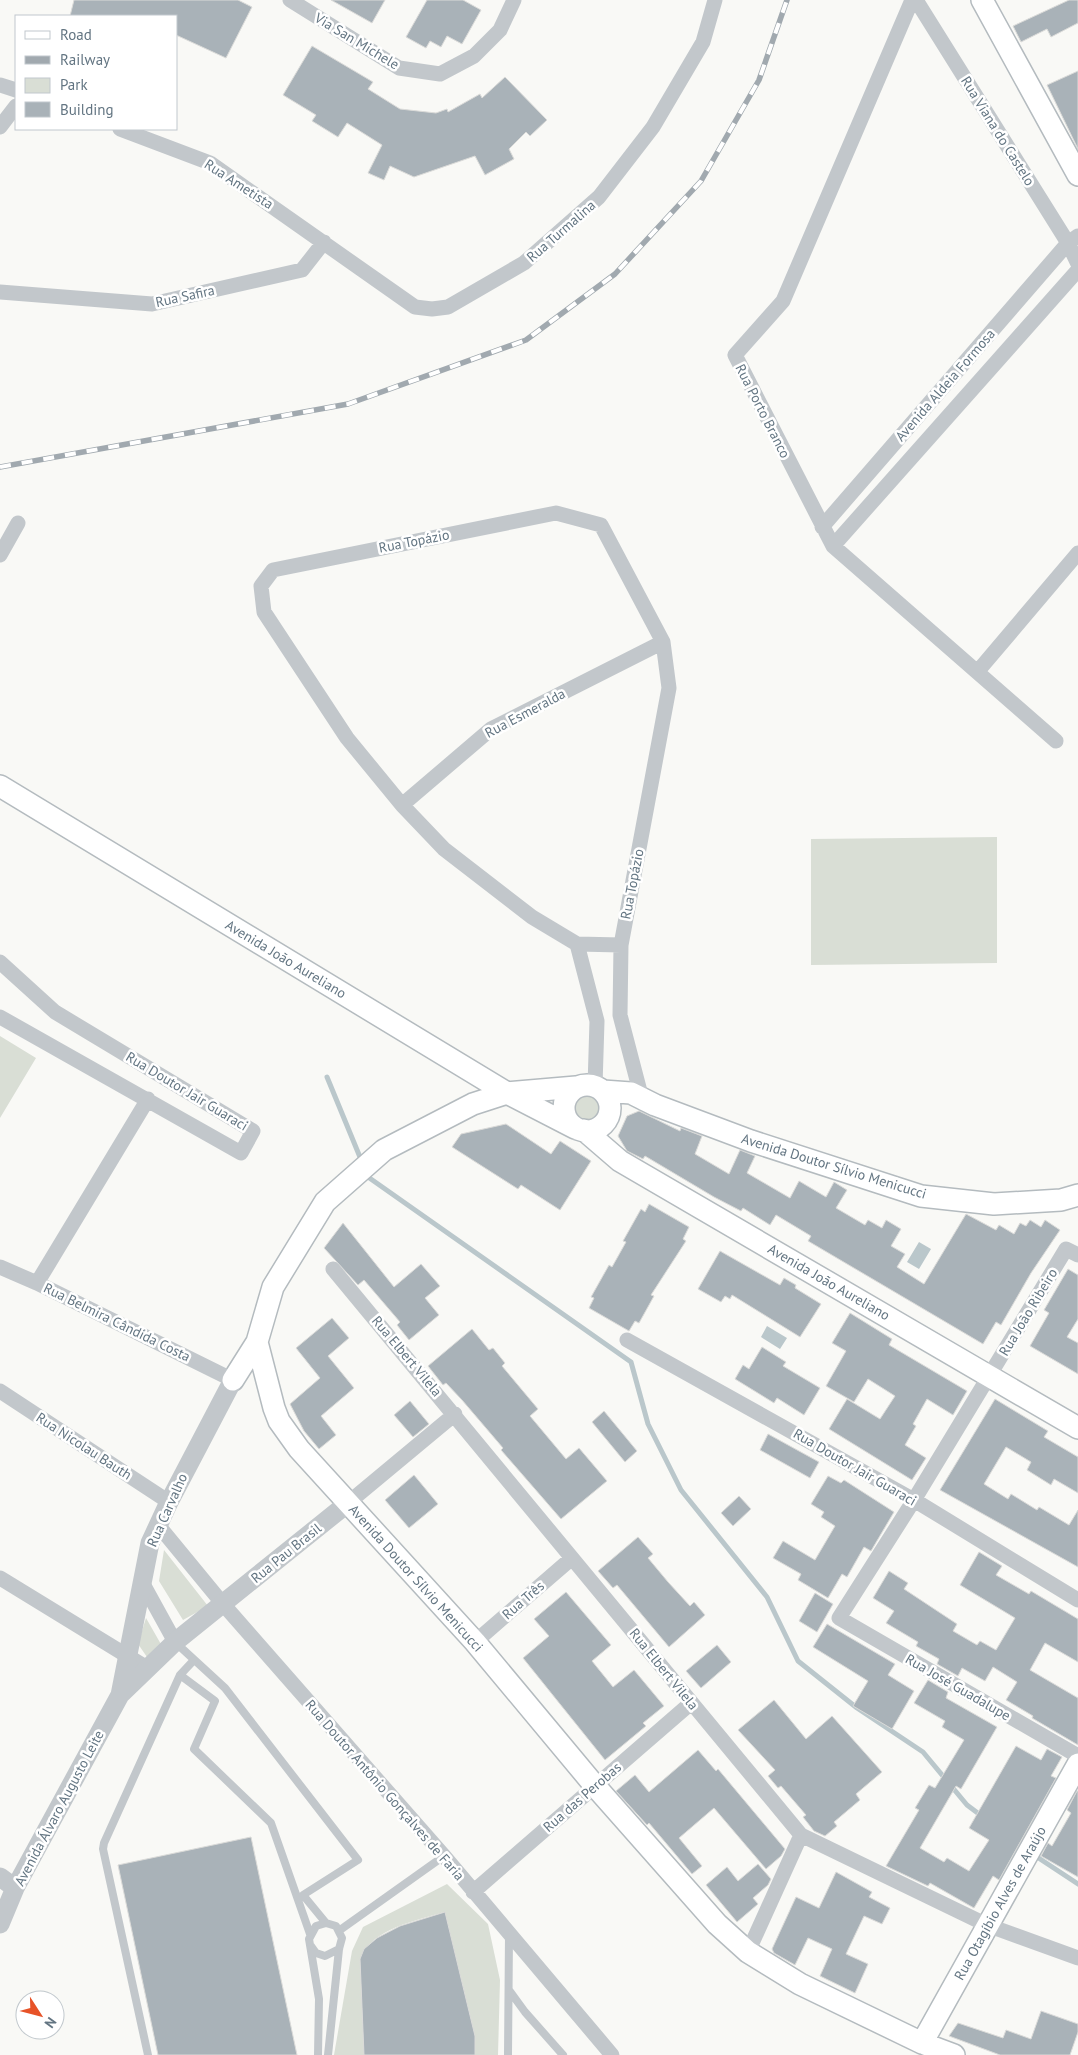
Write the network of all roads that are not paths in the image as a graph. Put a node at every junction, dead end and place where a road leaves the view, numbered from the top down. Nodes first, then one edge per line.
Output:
1 (290, 0) edge
2 (514, 0) edge
3 (715, 0) edge
4 (914, 0) edge
5 (982, 0) edge
6 (0, 86) edge
7 (15, 90) edge
8 (15, 107) edge
9 (0, 127) edge
10 (123, 130) edge
11 (1078, 175) edge
12 (1073, 240) edge
13 (324, 242) junction
14 (1078, 264) edge
15 (1078, 270) edge
16 (0, 292) edge
17 (1026, 293) junction
18 (1043, 310) junction
19 (976, 350) junction
20 (993, 366) junction
21 (915, 419) junction
22 (932, 433) junction
23 (870, 471) junction
24 (886, 486) junction
25 (18, 523) dead end
26 (822, 527) junction
27 (833, 546) junction
28 (1078, 553) edge
29 (0, 555) edge
30 (662, 642) junction
31 (978, 671) junction
32 (1056, 741) dead end
33 (0, 786) edge
34 (402, 805) junction
35 (577, 944) junction
36 (621, 944) junction
37 (0, 964) edge
38 (620, 1015) junction
39 (0, 1017) edge
40 (596, 1021) junction
41 (507, 1093) junction
42 (148, 1099) junction
43 (598, 1099) junction
44 (647, 1104) junction
45 (580, 1129) junction
46 (620, 1161) junction
47 (1078, 1195) edge
48 (1072, 1252) edge
49 (0, 1267) edge
50 (333, 1269) dead end
51 (37, 1282) junction
52 (627, 1340) dead end
53 (257, 1342) junction
54 (989, 1376) junction
55 (233, 1380) junction
56 (0, 1391) edge
57 (455, 1414) junction
58 (1078, 1428) edge
59 (914, 1500) junction
60 (169, 1502) junction
61 (348, 1503) junction
62 (158, 1525) junction
63 (572, 1558) junction
64 (0, 1578) edge
65 (142, 1582) junction
66 (1078, 1600) edge
67 (223, 1604) junction
68 (839, 1618) joint
69 (175, 1642) junction
70 (475, 1642) junction
71 (128, 1657) junction
72 (194, 1660) junction
73 (146, 1668) junction
74 (180, 1675) junction
75 (120, 1695) junction
76 (691, 1702) junction
77 (1078, 1756) edge
78 (1078, 1764) edge
79 (595, 1786) junction
80 (802, 1835) junction
81 (444, 1856) junction
82 (8, 1883) edge
83 (473, 1892) junction
84 (326, 1923) junction
85 (0, 1924) edge
86 (988, 1926) junction
87 (340, 1930) junction
88 (310, 1934) junction
89 (509, 1934) junction
90 (310, 1944) junction
91 (339, 1949) junction
92 (748, 1952) junction
93 (1078, 1958) edge
94 (509, 1990) junction
95 (919, 2049) edge
96 (148, 2055) edge
97 (318, 2055) edge
98 (328, 2055) edge
99 (508, 2055) edge
100 (563, 2055) edge
101 (612, 2055) edge
102 (954, 2055) edge

1 - 2 street, Via San Michele
3 - 13 street, Rua Turmalina
4 - 12 street, Rua Viana do Castelo
4 - 26 street, Rua Porto Branco
5 - 11 main road
6 - 7 street
8 - 9 street
10 - 13 street, Rua Ametista
12 - 14 street, Rua Viana do Castelo
12 - 17 street, Avenida Aldeia Formosa
13 - 16 street, Rua Safira
15 - 18 street, Avenida Aldeia Formosa
17 - 18 street
17 - 19 street, Avenida Aldeia Formosa
18 - 20 street, Avenida Aldeia Formosa
19 - 20 street
19 - 21 street, Avenida Aldeia Formosa
20 - 22 street, Avenida Aldeia Formosa
21 - 22 street
21 - 23 street, Avenida Aldeia Formosa
22 - 24 street, Avenida Aldeia Formosa
23 - 24 street
23 - 26 street, Avenida Aldeia Formosa
24 - 27 street, Avenida Aldeia Formosa
25 - 29 street
26 - 27 street, Rua Porto Branco
27 - 31 street, Rua Porto Branco
28 - 31 street
30 - 34 street, Rua Esmeralda
30 - 34 street, Rua Topázio
30 - 36 street, Rua Topázio
31 - 32 street, Rua Porto Branco
33 - 41 main road, Avenida João Aureliano
34 - 35 street, Rua Topázio
35 - 36 street
35 - 40 street
36 - 38 street, Rua Topázio
37 - 42 street, Rua Doutor Jair Guaraci
38 - 40 street
38 - 44 street, Rua Topázio
39 - 42 street, Rua Doutor Jair Guaraci
40 - 43 street
41 - 43 main road, Avenida Doutor Sílvio Menicucci
41 - 45 main road, Avenida João Aureliano
41 - 53 main road, Avenida Doutor Sílvio Menicucci
42 - 51 street
43 - 44 main road, Avenida Doutor Sílvio Menicucci
43 - 45 main road
43 - 45 main road
43 - 46 main road
44 - 47 main road, Avenida Doutor Sílvio Menicucci
45 - 46 main road, Avenida João Aureliano
46 - 54 main road, Avenida João Aureliano
48 - 54 street, Rua João Ribeiro
49 - 51 street, Rua Belmira Cândida Costa
50 - 57 street, Rua Elbert Vilela
51 - 55 street, Rua Belmira Cândida Costa
52 - 59 street, Rua Doutor Jair Guaraci
53 - 55 main road, Rua Carvalho
53 - 61 main road, Avenida Doutor Sílvio Menicucci
54 - 58 main road, Avenida João Aureliano
54 - 59 street, Rua João Ribeiro
55 - 60 street, Rua Carvalho
56 - 60 street, Rua Nicolau Bauth
57 - 61 street, Rua Pau Brasil
57 - 63 street, Rua Elbert Vilela
59 - 66 street, Rua Doutor Jair Guaraci
59 - 68 street, Rua João Ribeiro
60 - 62 street, Rua Carvalho
61 - 67 street, Rua Pau Brasil
61 - 70 main road, Avenida Doutor Sílvio Menicucci
62 - 65 street, Rua Carvalho
62 - 67 street, Rua Doutor Antônio Gonçalves de Faria
63 - 70 street, Rua Três
63 - 76 street, Rua Elbert Vilela
64 - 71 street
65 - 69 street
65 - 71 street, Rua Carvalho
67 - 69 street, Rua Pau Brasil
67 - 81 street, Rua Doutor Antônio Gonçalves de Faria
68 - 77 street, Rua José Guadalupe
69 - 72 lane
69 - 73 street, Rua Pau Brasil
70 - 79 main road, Avenida Doutor Sílvio Menicucci
71 - 73 street
71 - 75 street, Rua Carvalho
72 - 74 lane
72 - 84 lane
73 - 75 street, Rua Pau Brasil
74 - 88 lane
74 - 96 lane
75 - 82 street, Avenida Álvaro Augusto Leite
76 - 79 street, Rua das Perobas
76 - 80 street, Rua Elbert Vilela
78 - 86 main road, Rua Otagíbio Alves de Araújo
79 - 83 street, Rua das Perobas
79 - 92 main road, Avenida Doutor Sílvio Menicucci
80 - 86 street, Rua Elbert Vilela
80 - 92 street
81 - 83 street, Rua Doutor Antônio Gonçalves de Faria
81 - 87 lane
82 - 85 street, Avenida Álvaro Augusto Leite
83 - 89 street, Rua Doutor Antônio Gonçalves de Faria
84 - 87 lane
84 - 88 lane
86 - 93 street, Rua Elbert Vilela
86 - 95 main road, Rua Otagíbio Alves de Araújo
87 - 91 lane
88 - 90 lane
89 - 94 lane
89 - 101 street, Rua Doutor Antônio Gonçalves de Faria
90 - 91 lane
90 - 97 lane
91 - 98 lane
92 - 95 main road, Avenida Doutor Sílvio Menicucci
94 - 99 lane
94 - 100 lane
95 - 102 main road, Avenida Doutor Sílvio Menicucci

